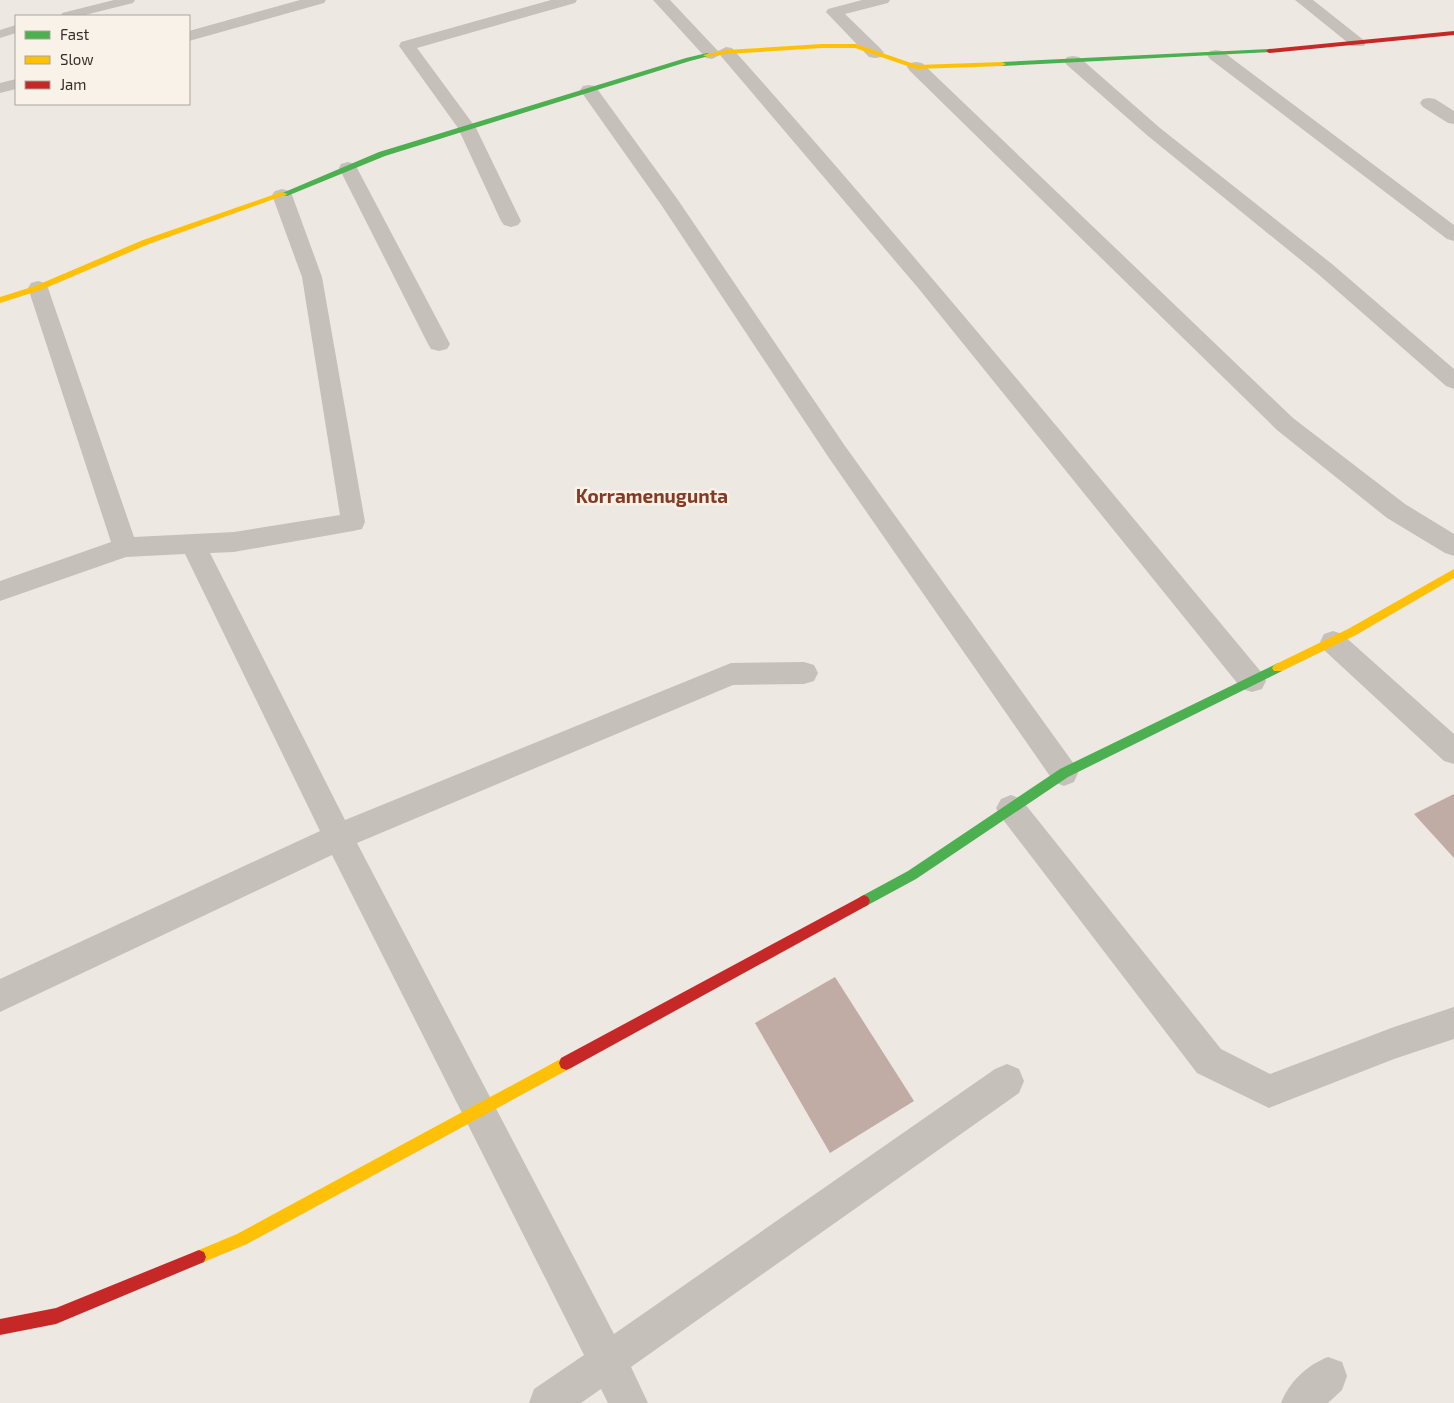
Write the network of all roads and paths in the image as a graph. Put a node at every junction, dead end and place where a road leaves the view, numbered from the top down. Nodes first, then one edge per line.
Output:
1 (129, 0) edge
2 (318, 0) edge
3 (568, 0) edge
4 (661, 0) edge
5 (882, 0) edge
6 (1304, 0) edge
7 (829, 6) edge
8 (71, 15) edge
9 (15, 29) edge
10 (1454, 32) edge
11 (0, 34) edge
12 (190, 36) edge
13 (1358, 42) junction
14 (719, 53) junction
15 (875, 53) junction
16 (1216, 56) junction
17 (1073, 61) junction
18 (916, 67) junction
19 (15, 84) edge
20 (0, 88) edge
21 (590, 90) junction
22 (1429, 103) dead end
23 (1454, 119) edge
24 (466, 128) junction
25 (348, 168) junction
26 (282, 195) junction
27 (511, 221) dead end
28 (1454, 235) edge
29 (38, 288) junction
30 (0, 300) edge
31 (440, 344) dead end
32 (1454, 381) edge
33 (193, 544) junction
34 (1454, 546) edge
35 (125, 547) junction
36 (1454, 573) edge
37 (0, 591) edge
38 (1333, 642) junction
39 (804, 673) dead end
40 (1252, 681) junction
41 (1454, 752) edge
42 (1064, 773) junction
43 (1011, 808) junction
44 (338, 837) junction
45 (0, 996) edge
46 (1454, 1023) edge
47 (1007, 1081) dead end
48 (478, 1109) junction
49 (0, 1327) edge
50 (608, 1360) junction
51 (1328, 1376) dead end
52 (548, 1403) edge
53 (629, 1403) edge
54 (1300, 1403) edge

1 - 8 lane
2 - 12 street
3 - 24 street
4 - 14 street
5 - 7 street
6 - 13 street
7 - 15 street
9 - 11 lane
10 - 13 street
13 - 16 street
14 - 15 street
14 - 21 street
14 - 40 street
15 - 18 street
16 - 17 street
16 - 28 street
17 - 18 street
17 - 32 street
18 - 34 street
19 - 20 street
21 - 24 street
21 - 42 street
22 - 23 street
24 - 25 street
24 - 27 street
25 - 26 street
25 - 31 street
26 - 29 street
26 - 33 street
29 - 30 street
29 - 35 street
33 - 35 street
33 - 44 street
35 - 37 street
36 - 38 street
38 - 40 street
38 - 41 street
39 - 44 street
40 - 42 street
42 - 43 street
43 - 46 street
43 - 48 street
44 - 45 street
44 - 48 street
47 - 50 street
48 - 49 street
48 - 50 street
50 - 52 street
50 - 53 street
51 - 54 street

